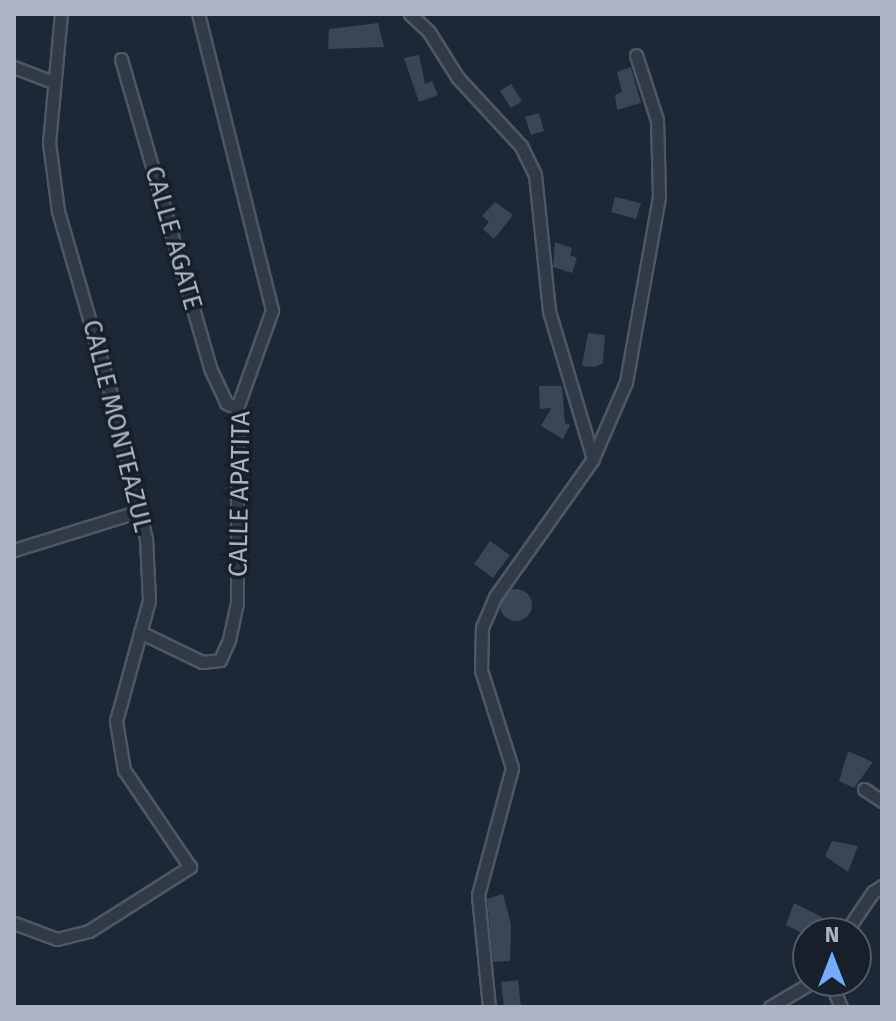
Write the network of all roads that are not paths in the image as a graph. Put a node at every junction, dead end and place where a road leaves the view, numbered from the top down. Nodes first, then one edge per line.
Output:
1 (61, 14) edge
2 (198, 14) edge
3 (410, 14) edge
4 (636, 55) dead end
5 (121, 59) dead end
6 (14, 67) edge
7 (51, 81) junction
8 (237, 408) junction
9 (593, 459) junction
10 (140, 511) junction
11 (14, 550) edge
12 (140, 632) junction
13 (864, 789) dead end
14 (882, 801) edge
15 (882, 886) edge
16 (856, 917) edge
17 (14, 923) edge
18 (792, 994) edge
19 (489, 1007) edge
20 (770, 1007) edge

1 - 7 street, CALLE MONTEAZUL
2 - 8 street, CALLE APATITA
3 - 9 street
4 - 9 street
5 - 8 street, CALLE AGATE
6 - 7 street
7 - 10 street, CALLE MONTEAZUL
8 - 12 street, CALLE APATITA
9 - 19 street
10 - 11 street
10 - 12 street, CALLE MONTEAZUL
12 - 17 street, CALLE MONTEAZUL
13 - 14 street
15 - 16 street
18 - 20 street

